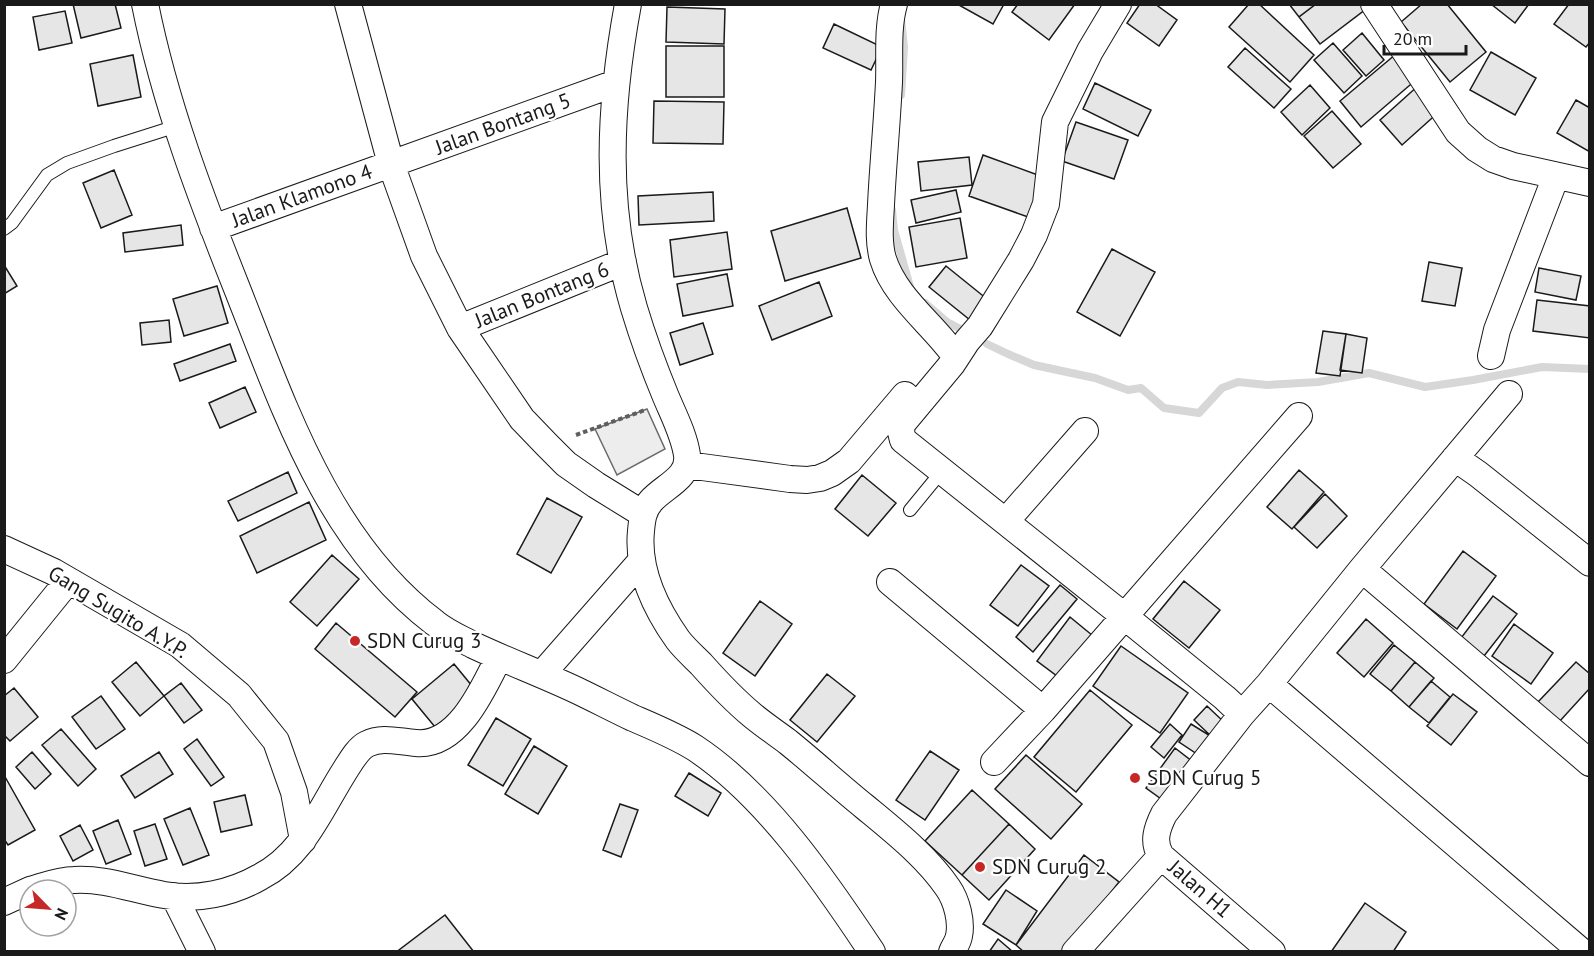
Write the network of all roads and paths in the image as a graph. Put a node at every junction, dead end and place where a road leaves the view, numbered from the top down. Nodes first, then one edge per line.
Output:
1 (145, 4) edge
2 (348, 4) edge
3 (628, 4) edge
4 (894, 4) edge
5 (1118, 4) edge
6 (1374, 4) edge
7 (616, 83) junction
8 (177, 126) junction
9 (390, 164) junction
10 (1556, 176) junction
11 (1590, 183) edge
12 (213, 228) junction
13 (4, 229) edge
14 (623, 262) junction
15 (460, 328) junction
16 (963, 342) junction
17 (1491, 356) dead end
18 (1509, 394) dead end
19 (668, 401) junction
20 (1299, 416) dead end
21 (1085, 431) dead end
22 (547, 445) junction
23 (1455, 458) junction
24 (687, 465) junction
25 (942, 471) junction
26 (910, 510) dead end
27 (643, 514) junction
28 (1006, 521) junction
29 (4, 549) edge
30 (1588, 557) edge
31 (642, 560) junction
32 (1362, 569) junction
33 (68, 581) junction
34 (890, 582) dead end
35 (1124, 616) junction
36 (499, 657) junction
37 (4, 660) edge
38 (542, 674) junction
39 (1269, 684) junction
40 (1043, 710) junction
41 (1242, 714) junction
42 (994, 762) dead end
43 (1590, 763) edge
44 (303, 840) junction
45 (1161, 856) junction
46 (78, 880) edge
47 (18, 896) edge
48 (174, 896) junction
49 (4, 902) edge
50 (202, 951) edge
51 (872, 951) edge
52 (952, 951) edge
53 (1076, 951) edge
54 (1272, 951) edge
55 (1582, 951) edge

1 - 8 street
2 - 9 street
3 - 7 street
4 - 16 street
5 - 16 street
6 - 10 street
7 - 9 street, Jalan Bontang 5
7 - 14 street
8 - 12 street
8 - 13 lane
9 - 12 street, Jalan Klamono 4
9 - 15 street
10 - 11 street
10 - 17 street
12 - 36 street
14 - 15 street, Jalan Bontang 6
14 - 19 street
15 - 22 street
16 - 24 street
16 - 25 street
18 - 23 street
19 - 22 path
19 - 24 street
20 - 35 street
21 - 28 street
22 - 27 street
23 - 30 street
23 - 32 street
24 - 27 street
25 - 26 lane
25 - 28 street
27 - 31 street
28 - 35 street
29 - 33 street, Gang Sugito A.Y.P.
31 - 38 street
31 - 52 street
32 - 39 street
32 - 43 street
33 - 37 street
33 - 44 street, Gang Sugito A.Y.P.
34 - 40 street
35 - 40 street
35 - 41 street
36 - 38 street
36 - 44 street
38 - 51 street
39 - 41 street
39 - 55 street
40 - 42 street
41 - 45 street, Jalan H1
44 - 48 street
45 - 53 street
45 - 54 street, Jalan H1
46 - 48 street
47 - 49 street
48 - 50 street

